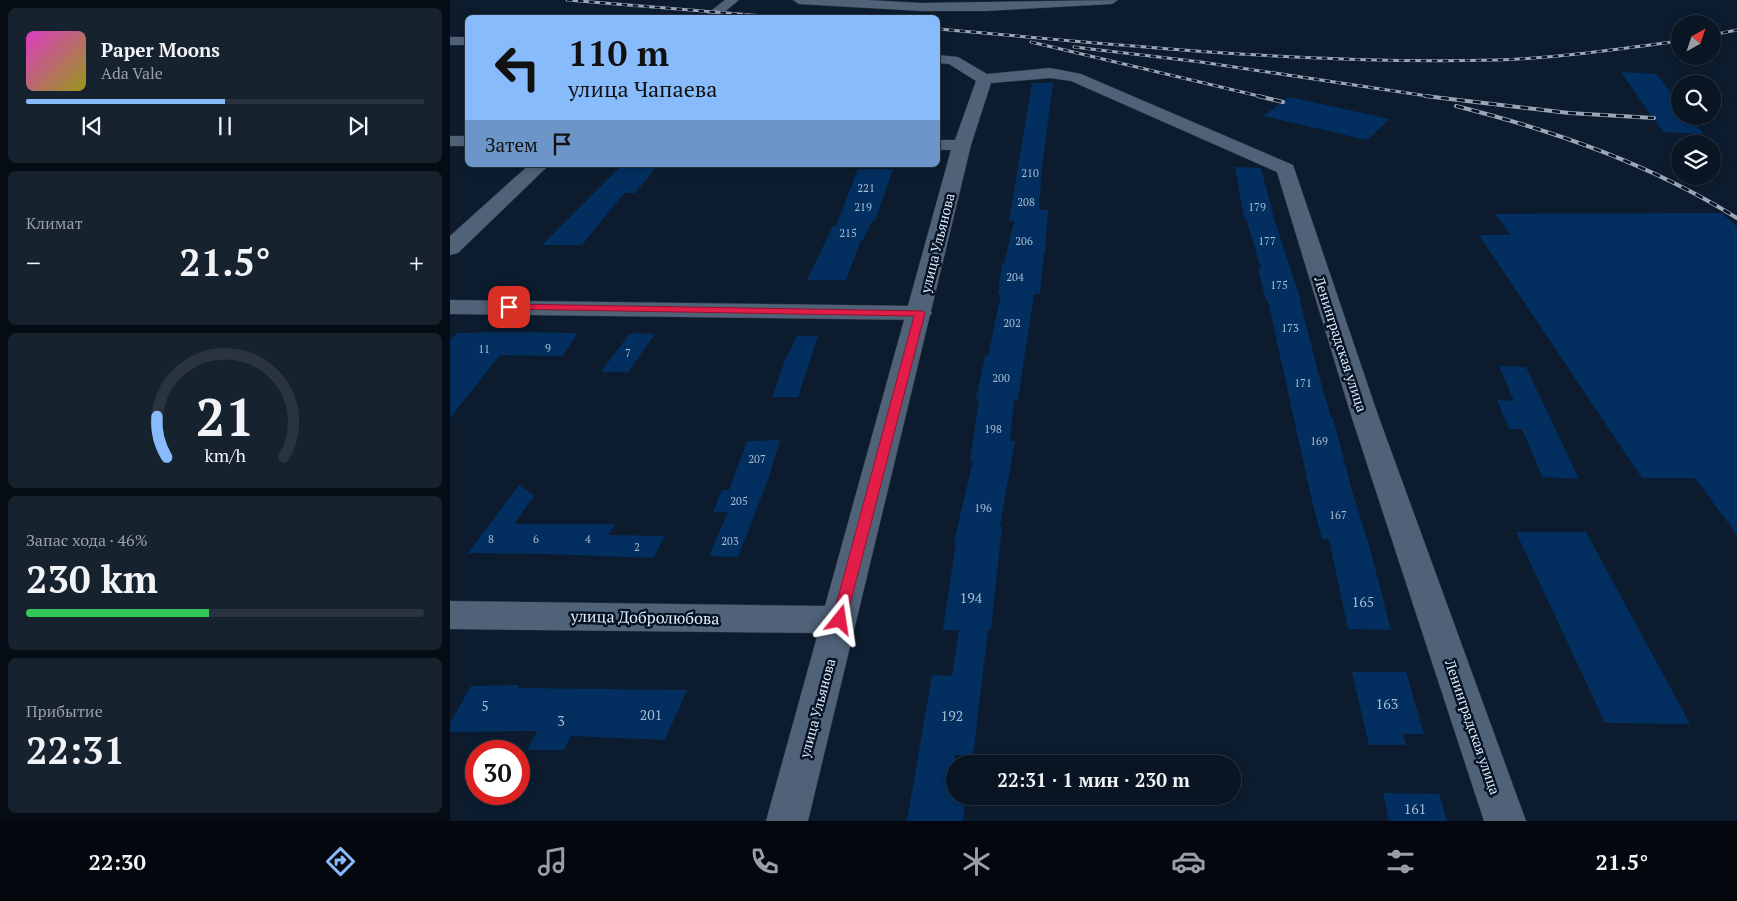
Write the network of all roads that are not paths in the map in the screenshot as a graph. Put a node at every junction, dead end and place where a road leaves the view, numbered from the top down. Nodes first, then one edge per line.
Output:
1 (733, 0) edge
2 (799, 0) edge
3 (1112, 0) edge
4 (712, 15) edge
5 (450, 41) edge
6 (465, 41) edge
7 (945, 60) edge
8 (984, 79) junction
9 (450, 141) edge
10 (465, 141) edge
11 (950, 145) edge
12 (538, 167) edge
13 (450, 248) edge
14 (450, 307) edge
15 (920, 313) junction
16 (450, 615) edge
17 (840, 620) junction
18 (787, 821) edge
19 (1505, 821) edge

1 - 4 street
2 - 3 street
5 - 6 street
7 - 8 street
8 - 11 street, улица Ульянова
8 - 19 street, Ленинградская улица
9 - 10 street
11 - 15 street, улица Ульянова
12 - 13 street
14 - 15 street
15 - 17 street, улица Ульянова
16 - 17 street, улица Добролюбова
17 - 18 street, улица Ульянова

